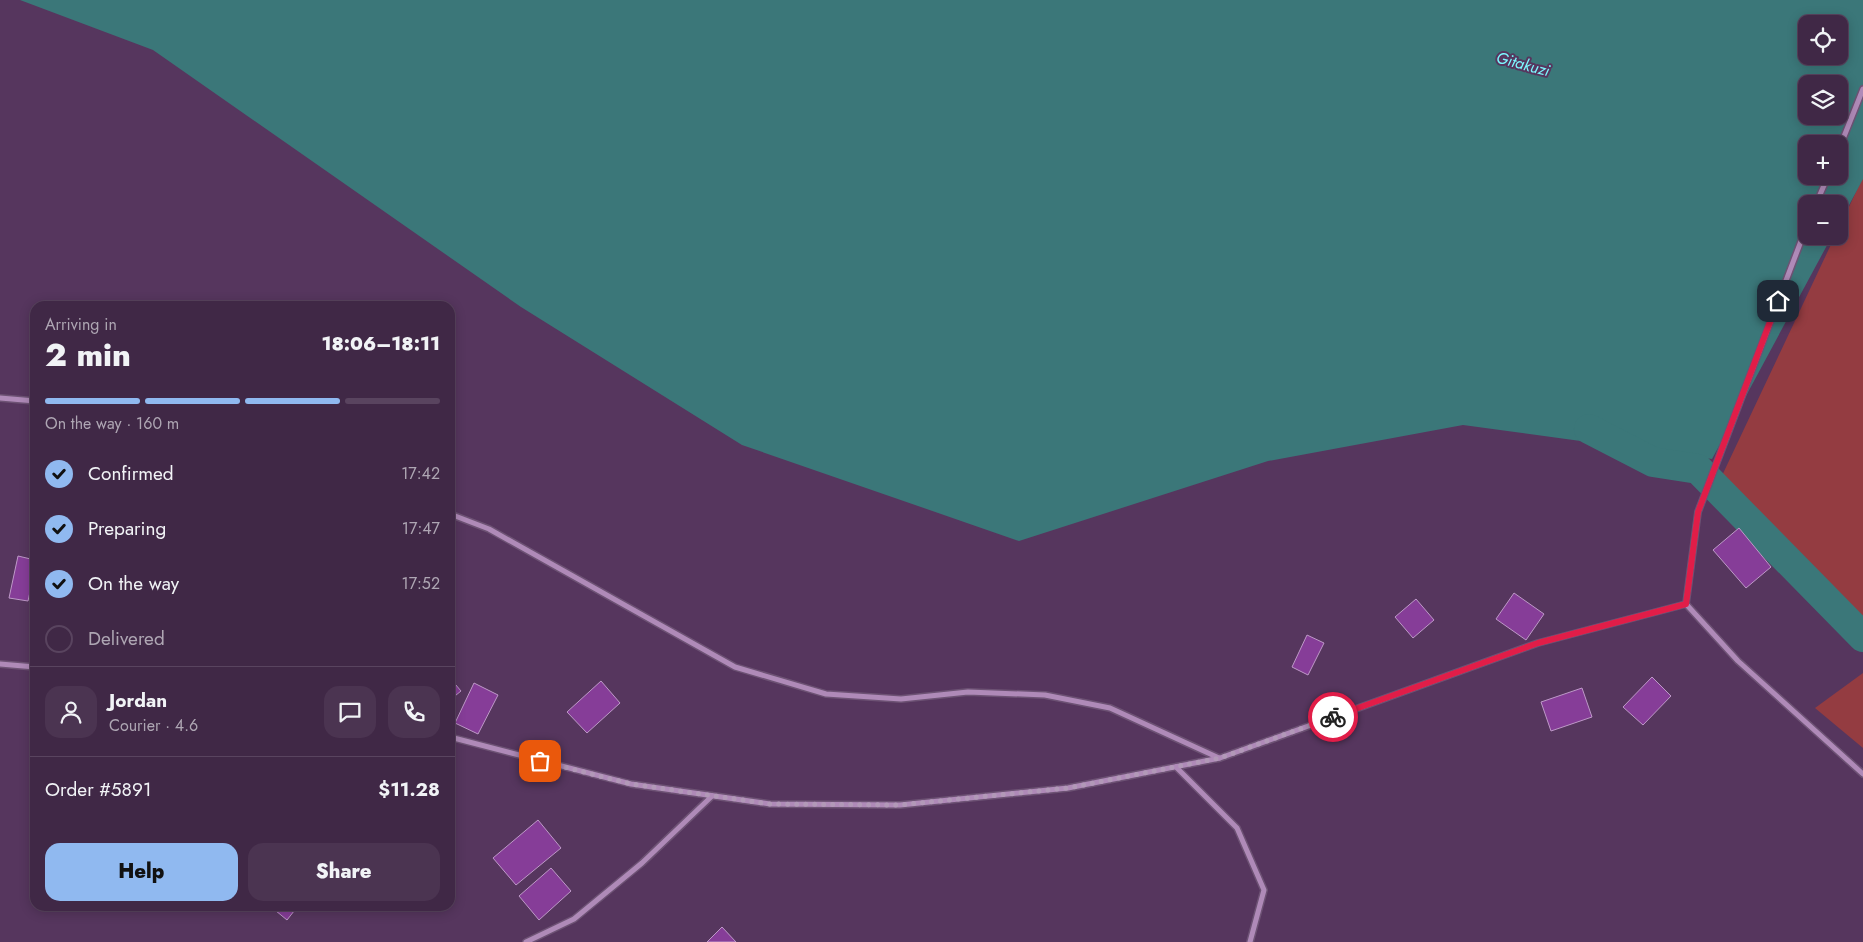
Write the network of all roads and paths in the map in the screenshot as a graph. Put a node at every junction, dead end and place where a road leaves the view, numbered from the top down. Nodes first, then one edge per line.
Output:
1 (1863, 90) edge
2 (1844, 135) edge
3 (1800, 245) edge
4 (0, 398) edge
5 (30, 401) edge
6 (455, 516) edge
7 (1686, 604) junction
8 (0, 664) edge
9 (30, 667) edge
10 (455, 739) edge
11 (1220, 758) junction
12 (1176, 767) junction
13 (1863, 774) edge
14 (712, 796) junction
15 (526, 942) edge
16 (1250, 942) edge

1 - 2 street
3 - 7 street
4 - 5 street
6 - 11 street
7 - 11 street
7 - 13 street
8 - 9 street
10 - 14 street
11 - 12 street
12 - 14 street
12 - 16 street
14 - 15 street

